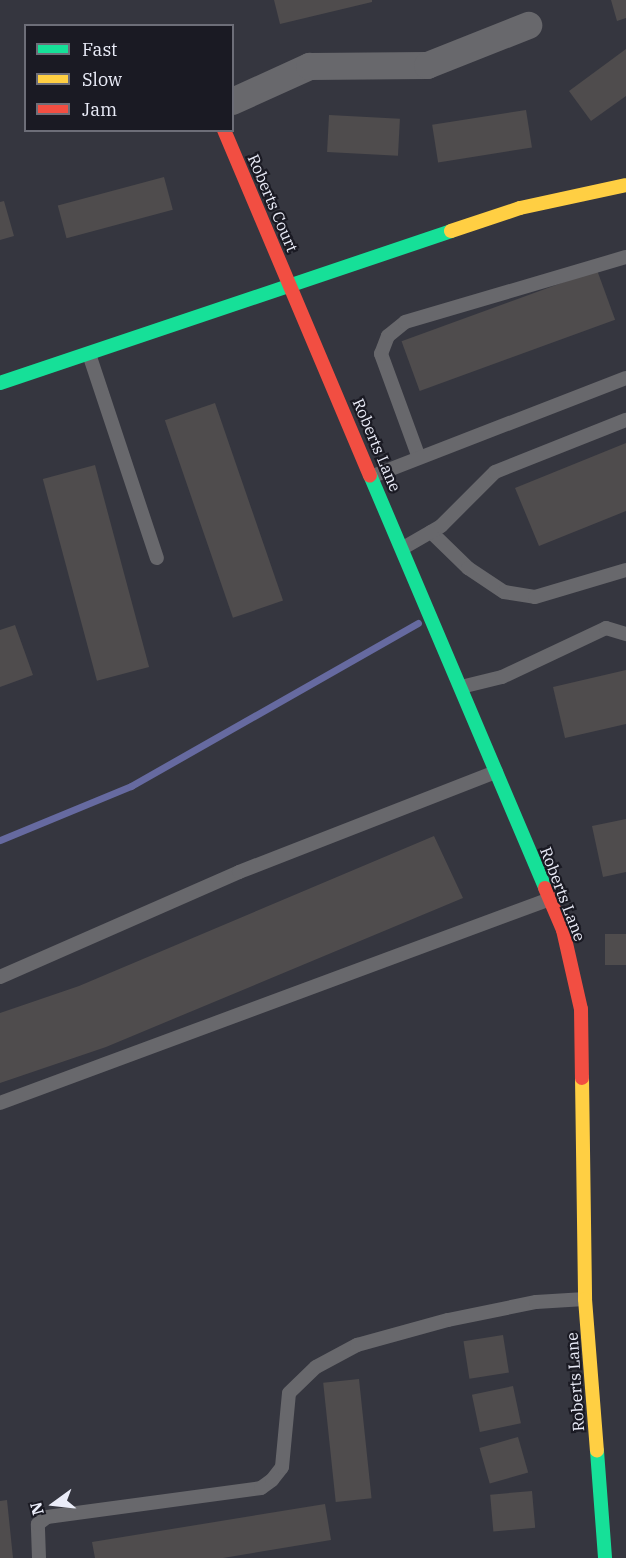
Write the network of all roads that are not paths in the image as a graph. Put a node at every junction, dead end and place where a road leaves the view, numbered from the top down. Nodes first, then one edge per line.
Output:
1 (528, 25) dead end
2 (234, 100) edge
3 (225, 132) edge
4 (626, 185) edge
5 (626, 257) edge
6 (291, 288) junction
7 (89, 354) junction
8 (626, 378) edge
9 (0, 383) edge
10 (626, 420) edge
11 (418, 455) junction
12 (373, 476) junction
13 (431, 532) junction
14 (403, 549) junction
15 (157, 558) dead end
16 (626, 570) edge
17 (626, 634) edge
18 (461, 687) junction
19 (496, 772) junction
20 (550, 899) junction
21 (0, 977) edge
22 (0, 1103) edge
23 (585, 1299) junction
24 (39, 1558) edge
25 (605, 1558) edge

1 - 2 street
3 - 6 street, Roberts Court
4 - 6 street
5 - 11 lane
6 - 7 street
6 - 12 street, Roberts Lane
7 - 9 street
7 - 15 lane
8 - 11 lane
10 - 13 lane
11 - 12 lane
12 - 14 street, Roberts Lane
13 - 14 lane
13 - 16 lane
14 - 18 street, Roberts Lane
17 - 18 lane
18 - 19 street, Roberts Lane
19 - 20 street, Roberts Lane
19 - 21 lane
20 - 22 lane
20 - 23 street, Roberts Lane
23 - 24 lane
23 - 25 street, Roberts Lane

